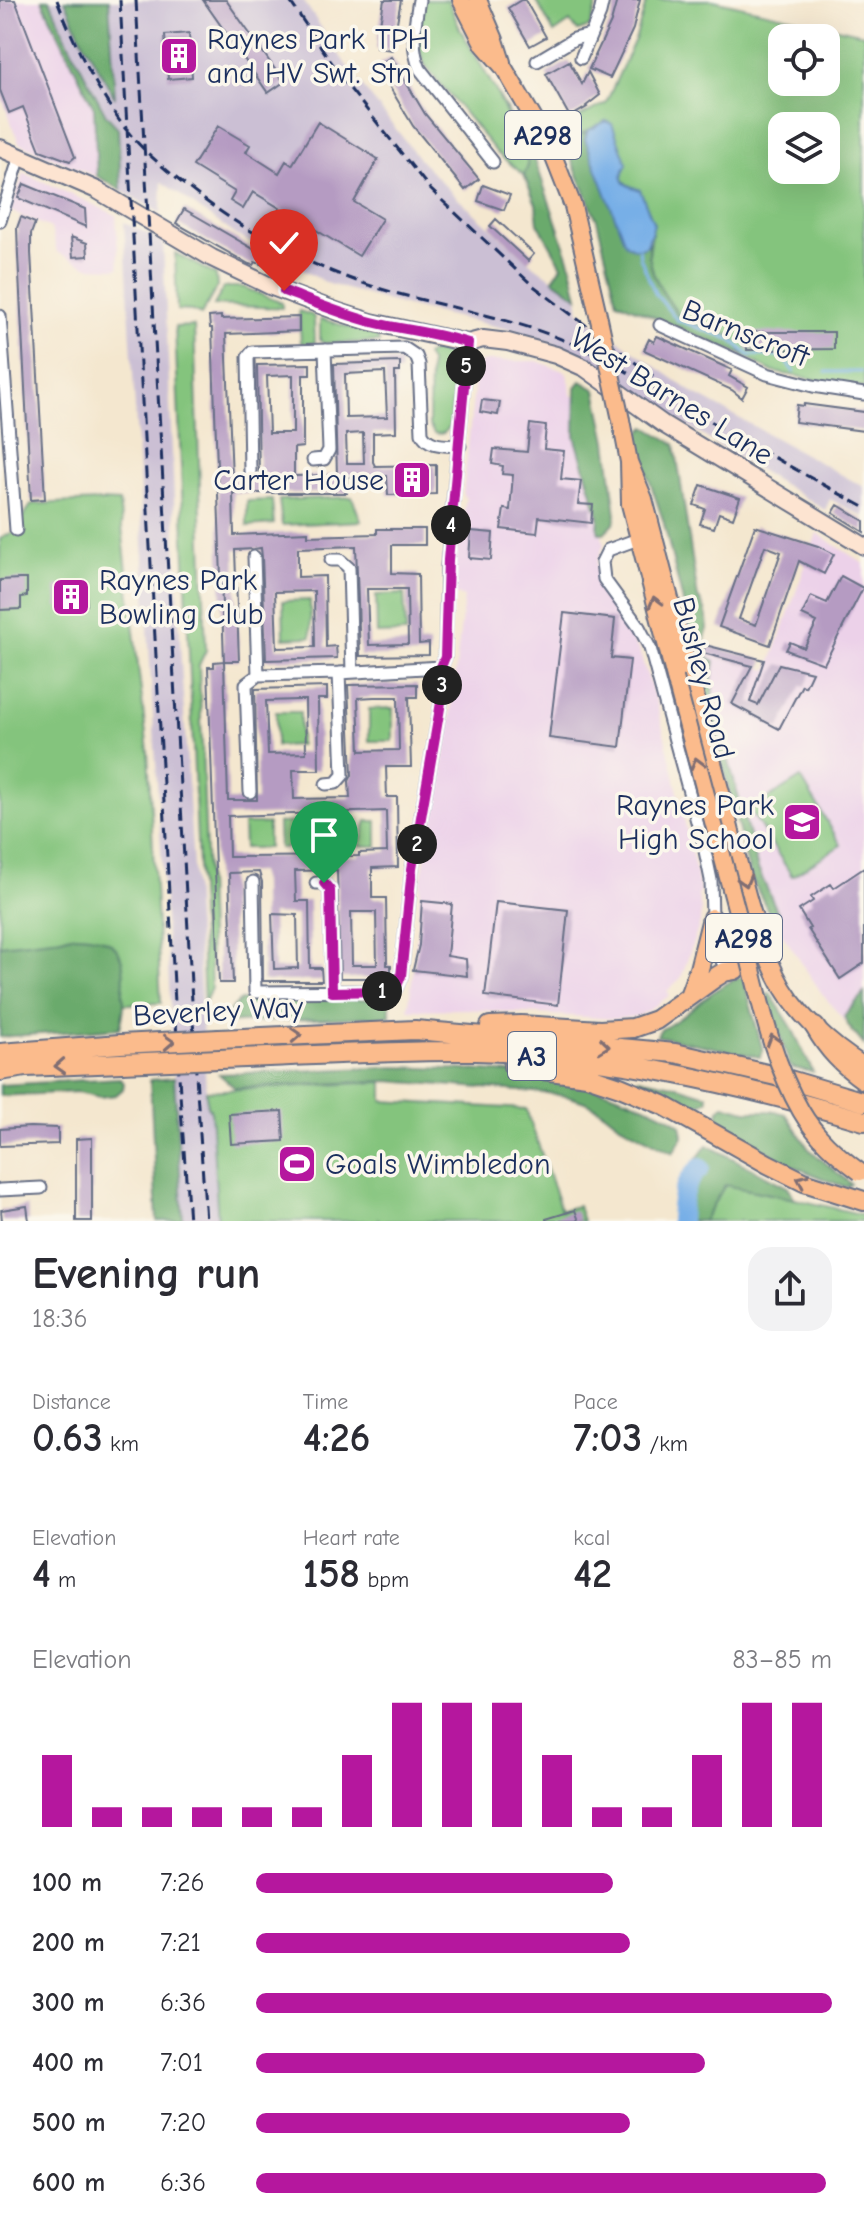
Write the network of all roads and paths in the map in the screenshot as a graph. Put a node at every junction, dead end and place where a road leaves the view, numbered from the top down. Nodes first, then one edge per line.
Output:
1 (419, 0) edge
2 (461, 0) edge
3 (478, 0) edge
4 (603, 0) edge
5 (590, 35) junction
6 (581, 58) dead end
7 (537, 61) dead end
8 (504, 68) junction
9 (0, 148) edge
10 (20, 156) junction
11 (493, 162) dead end
12 (0, 221) edge
13 (0, 316) edge
14 (660, 325) dead end
15 (468, 343) junction
16 (325, 350) junction
17 (864, 394) edge
18 (460, 446) junction
19 (313, 460) dead end
20 (629, 462) junction
21 (250, 471) dead end
22 (6, 477) edge
23 (16, 530) dead end
24 (638, 539) junction
25 (864, 546) edge
26 (254, 557) dead end
27 (331, 560) dead end
28 (441, 667) junction
29 (352, 672) junction
30 (339, 673) junction
31 (258, 675) junction
32 (326, 784) dead end
33 (250, 792) dead end
34 (253, 882) dead end
35 (316, 883) dead end
36 (712, 918) junction
37 (756, 922) junction
38 (735, 970) junction
39 (776, 977) junction
40 (332, 992) junction
41 (689, 996) junction
42 (815, 1027) junction
43 (415, 1030) junction
44 (391, 1052) junction
45 (0, 1053) edge
46 (120, 1053) junction
47 (864, 1066) edge
48 (0, 1071) edge
49 (864, 1080) edge
50 (864, 1102) edge
51 (864, 1121) edge
52 (862, 1173) edge
53 (41, 1188) dead end
54 (0, 1190) edge
55 (864, 1201) edge

1 - 11 street
2 - 8 main road, Bushey Road / A298
3 - 8 main road, Bushey Road / A298
4 - 5 street
5 - 6 street
5 - 7 street
8 - 20 main road, Bushey Road / A298, bridge
9 - 10 main road, West Barnes Lane
10 - 12 street
10 - 15 main road, West Barnes Lane
13 - 22 street
14 - 17 street, Barnscroft
15 - 18 street
15 - 25 main road, West Barnes Lane
16 - 18 street
16 - 19 street
16 - 21 street
18 - 28 street
20 - 24 main road, Bushey Road / A298
20 -> 37 main road, Bushey Road / A298
22 - 23 street
24 - 36 street, Bushey Road
52 -> 24 main road, Bushey Road / A298, bridge
26 - 31 street
27 - 29 street
28 - 29 street
28 - 40 street
29 - 30 street
30 - 31 street
30 - 32 street
31 - 33 street
34 - 40 street
35 - 40 street
36 - 37 street
36 - 38 street
36 - 41 highway
37 - 39 main road, Bushey Road / A298
38 - 39 main road
38 - 41 highway
39 - 42 main road, A298
41 - 43 highway
42 - 47 main road, A298
42 - 49 highway, A298
46 -> 43 highway, Beverley Way / A3, bridge
43 -> 50 highway, Beverley Way / A3
44 - 46 highway, Beverley Way / A3, bridge
44 - 51 highway, Beverley Way / A3
55 -> 44 highway
45 - 46 highway, Beverley Way / A3
46 -> 48 highway, Beverley Way / A3
53 - 54 street

